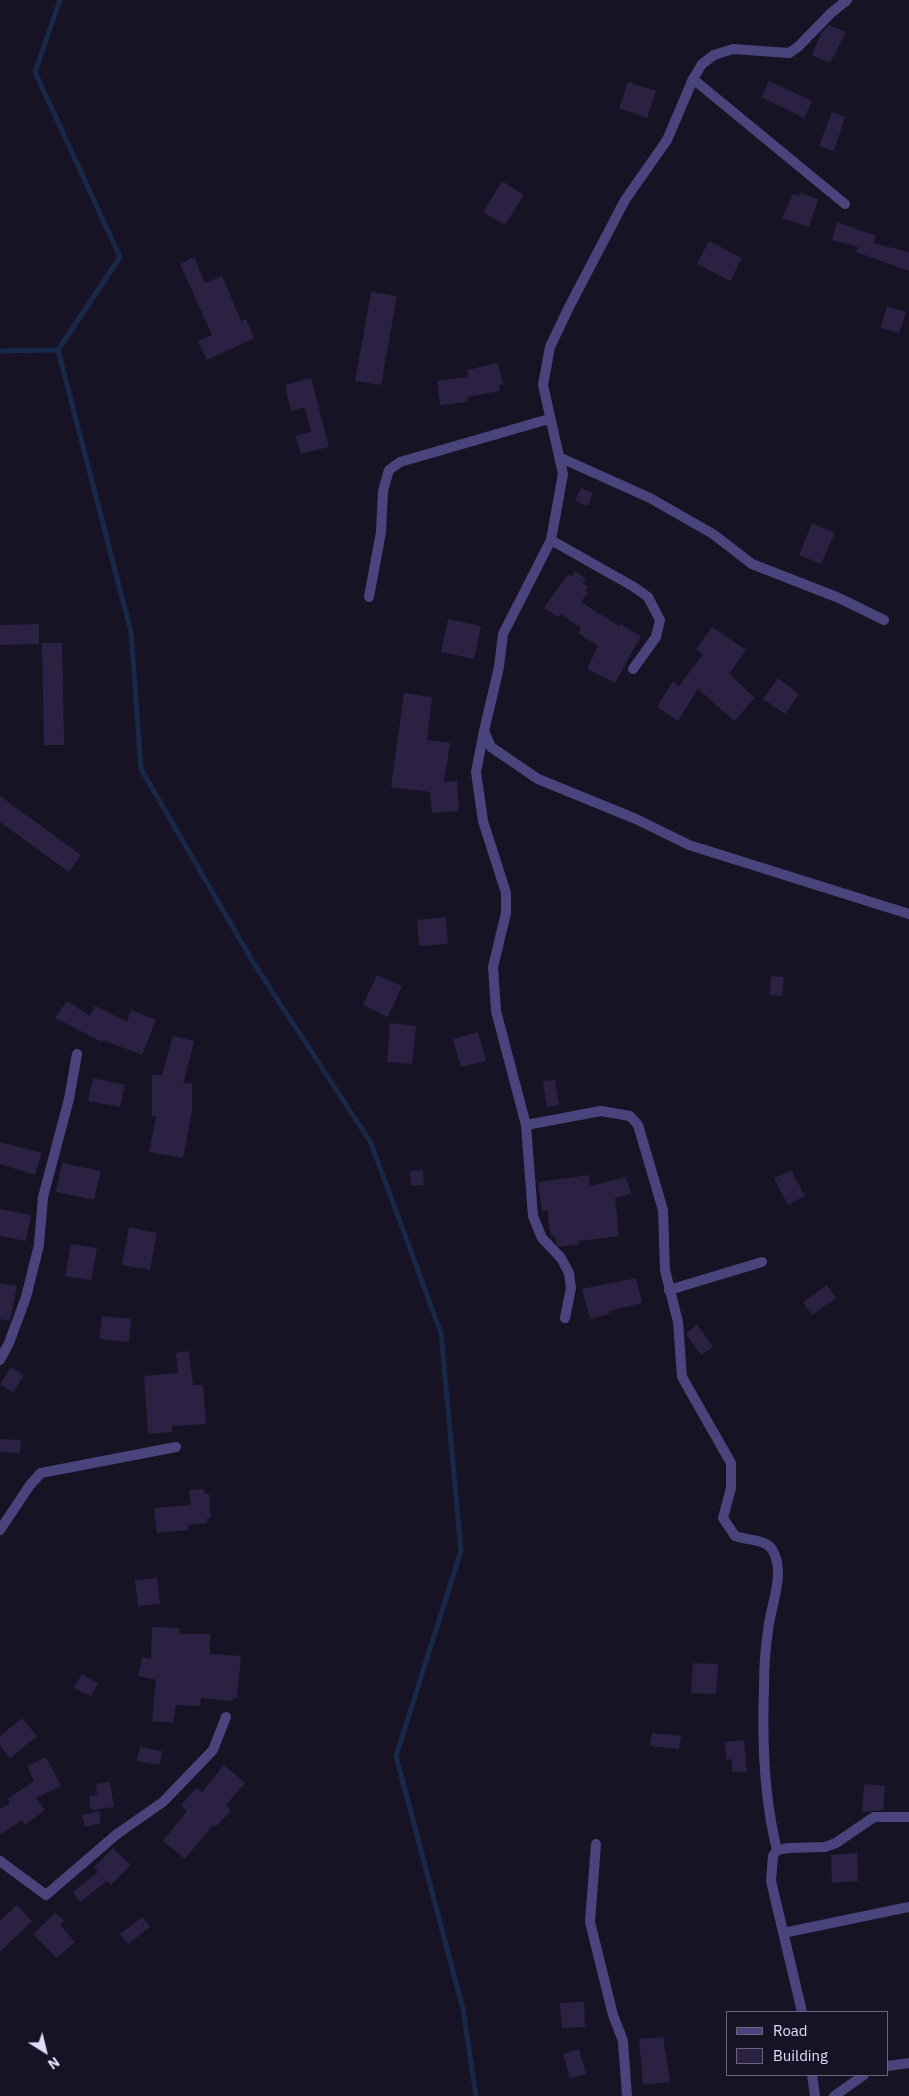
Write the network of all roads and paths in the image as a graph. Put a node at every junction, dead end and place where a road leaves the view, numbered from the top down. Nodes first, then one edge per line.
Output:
1 (847, 0) edge
2 (693, 79) junction
3 (845, 204) dead end
4 (549, 419) junction
5 (561, 458) junction
6 (551, 540) junction
7 (369, 597) dead end
8 (884, 620) dead end
9 (633, 669) dead end
10 (484, 731) junction
11 (909, 914) edge
12 (78, 1054) dead end
13 (526, 1125) junction
14 (762, 1262) dead end
15 (669, 1290) junction
16 (565, 1318) dead end
17 (0, 1360) edge
18 (176, 1447) dead end
19 (0, 1530) edge
20 (226, 1717) dead end
21 (909, 1817) edge
22 (596, 1844) dead end
23 (777, 1850) junction
24 (0, 1861) edge
25 (909, 1908) edge
26 (783, 1933) junction
27 (802, 2011) edge
28 (909, 2063) edge
29 (889, 2066) edge
30 (812, 2076) edge
31 (863, 2076) edge
32 (627, 2096) edge
33 (815, 2096) edge
34 (834, 2096) edge

1 - 2 street
2 - 3 street
2 - 4 street
4 - 5 street
4 - 7 street
5 - 6 street
5 - 8 street
6 - 9 street
6 - 10 street
10 - 11 street
10 - 13 street
12 - 17 street
13 - 15 street
13 - 16 street
14 - 15 street
15 - 23 street
18 - 19 street
20 - 24 street
21 - 23 street
22 - 32 street
23 - 26 street
25 - 26 street
26 - 27 street
28 - 29 street
30 - 33 street
31 - 34 street

